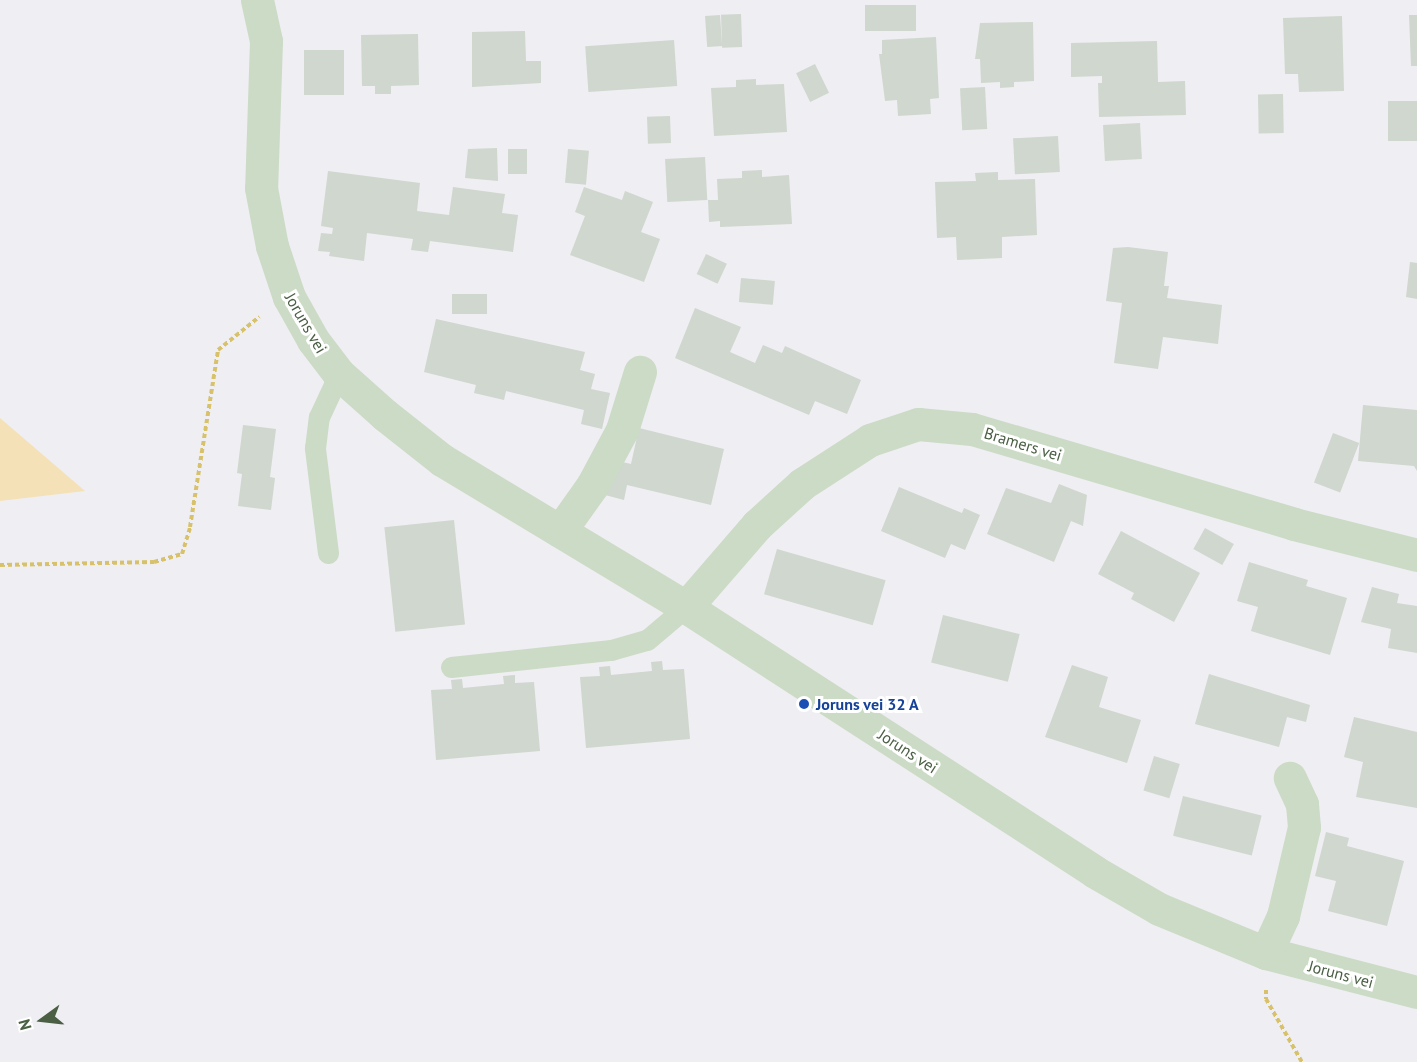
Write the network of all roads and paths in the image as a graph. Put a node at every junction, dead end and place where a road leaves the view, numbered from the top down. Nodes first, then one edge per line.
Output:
1 (257, 0) edge
2 (289, 297) junction
3 (640, 372) dead end
4 (339, 374) junction
5 (560, 531) junction
6 (328, 553) dead end
7 (1417, 555) edge
8 (0, 565) edge
9 (686, 607) junction
10 (451, 666) dead end
11 (1290, 778) dead end
12 (1266, 953) junction
13 (1417, 992) edge
14 (1302, 1062) edge

1 - 2 street, Joruns vei
2 - 4 street, Joruns vei
2 - 8 path
3 - 5 street
4 - 5 street, Joruns vei
4 - 6 lane
5 - 9 street, Joruns vei
7 - 9 street, Bramers vei
9 - 10 lane
9 - 12 street, Joruns vei
11 - 12 street
12 - 13 street, Joruns vei
12 - 14 path

